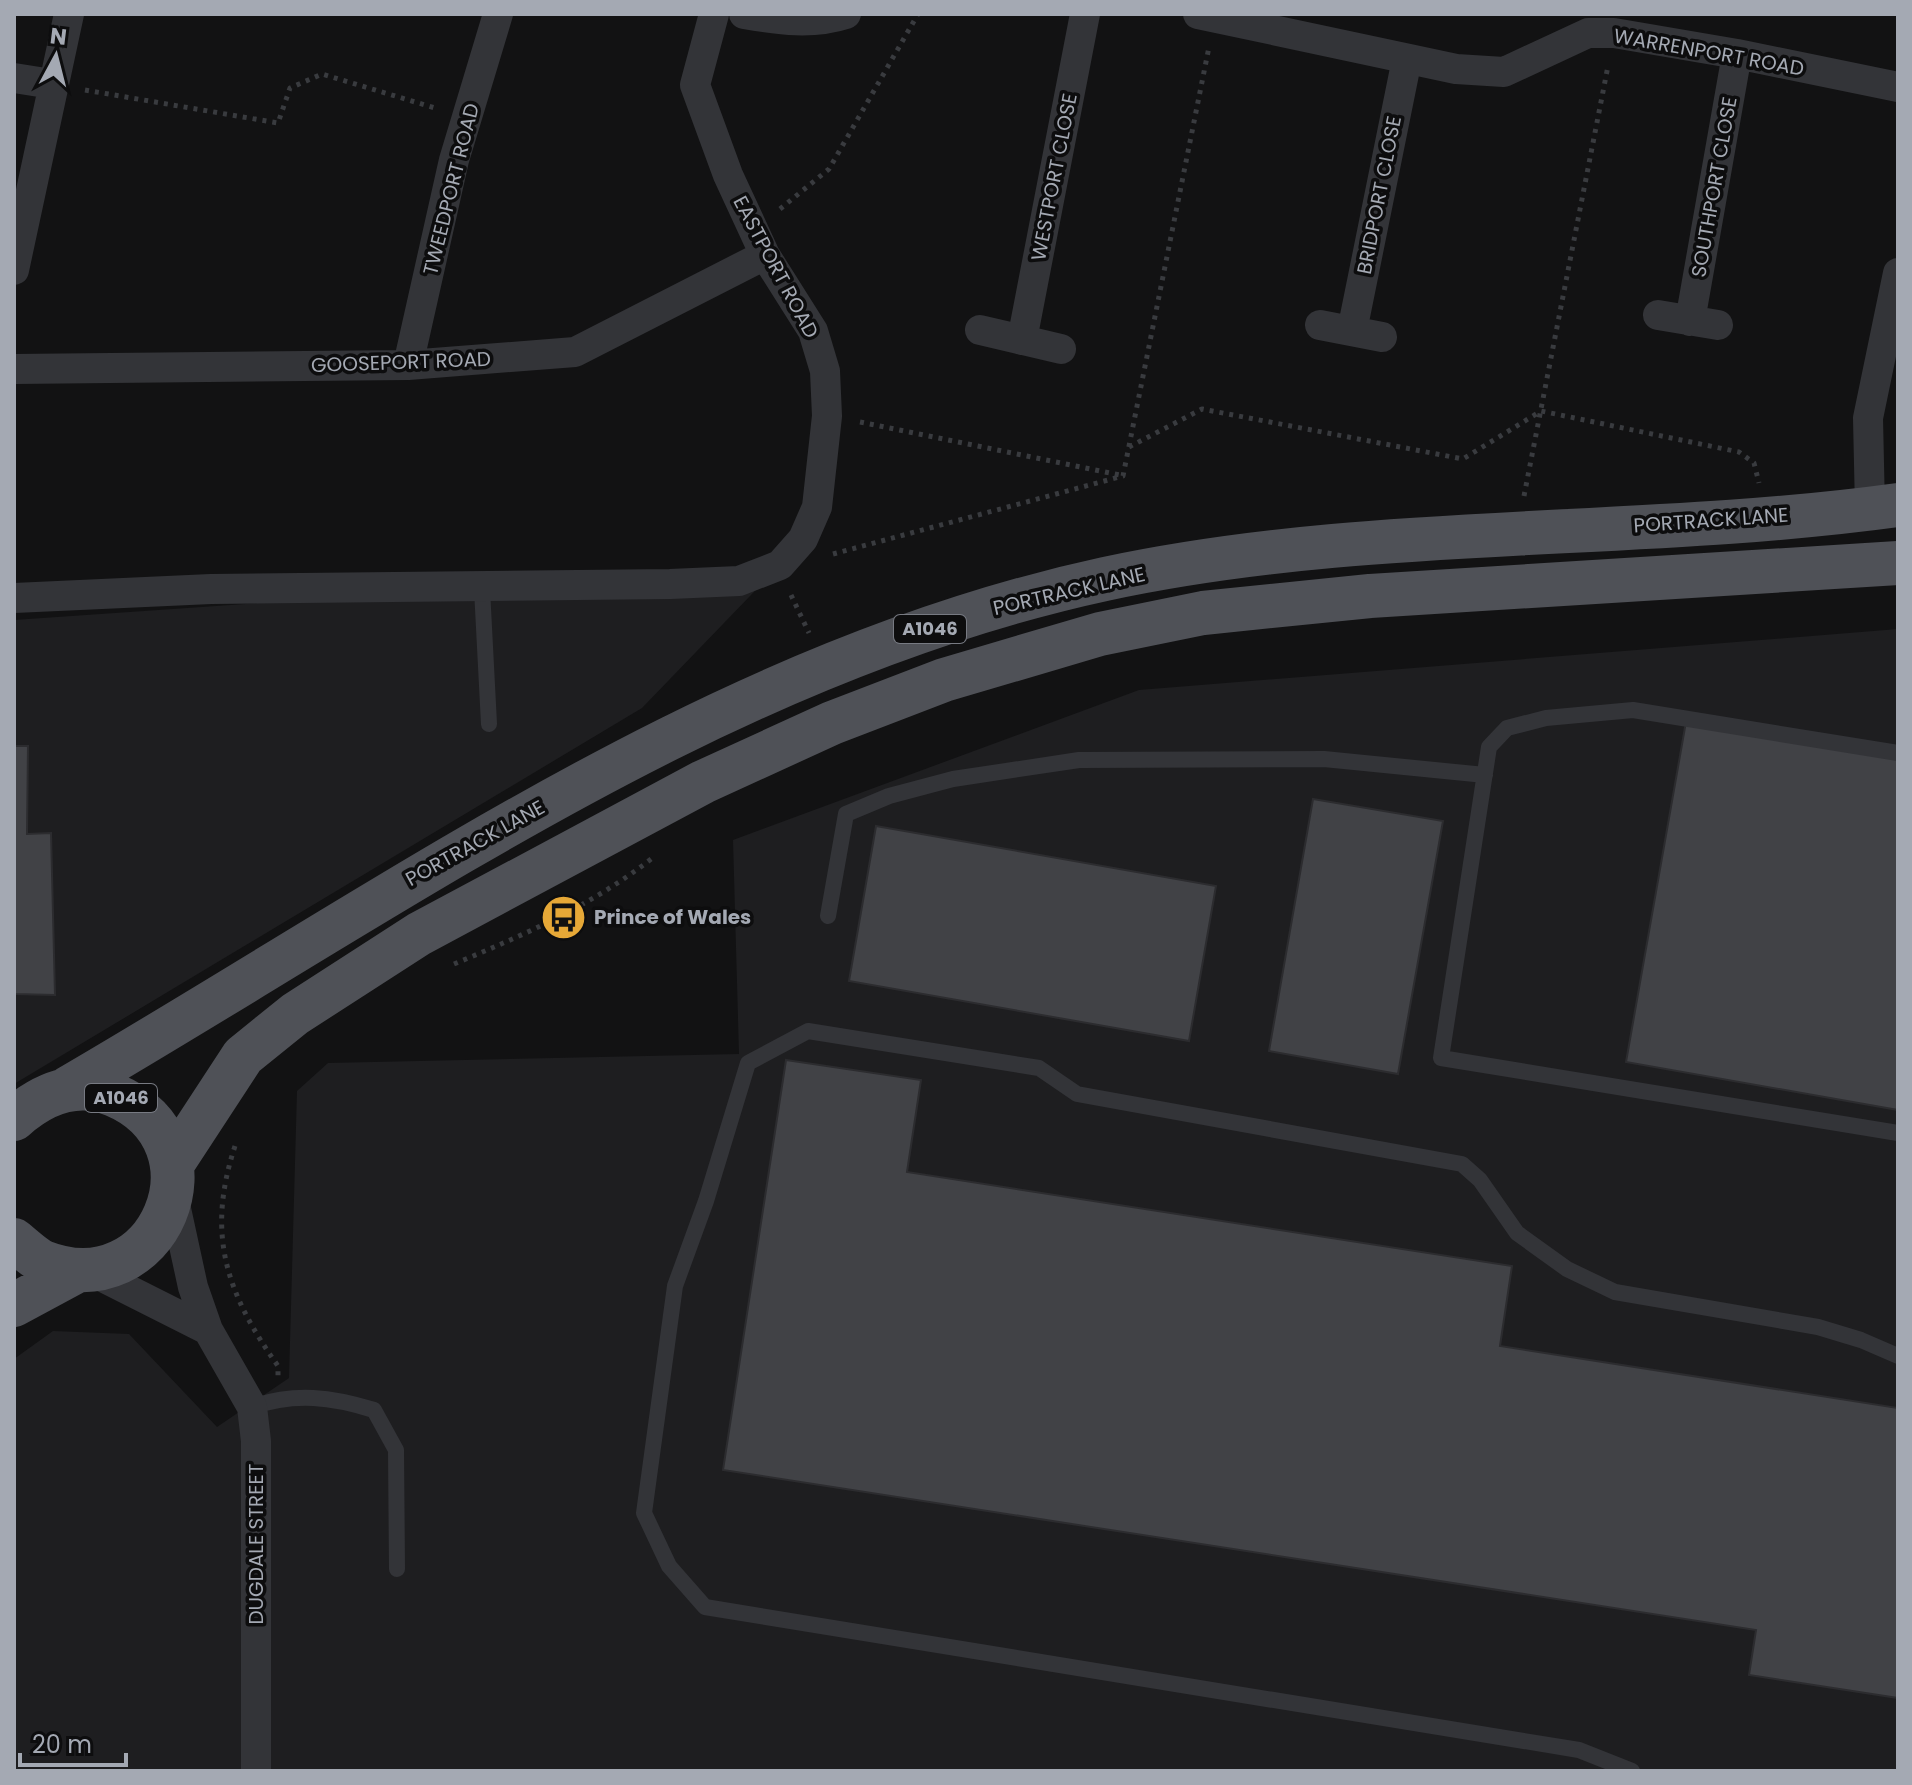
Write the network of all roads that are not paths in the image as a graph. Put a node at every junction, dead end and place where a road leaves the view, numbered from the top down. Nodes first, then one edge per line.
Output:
1 (69, 14) edge
2 (498, 14) edge
3 (714, 14) edge
4 (744, 14) edge
5 (846, 14) edge
6 (1085, 14) edge
7 (1198, 14) edge
8 (1737, 54) junction
9 (1407, 59) junction
10 (14, 78) edge
11 (52, 84) junction
12 (1898, 87) edge
13 (760, 242) junction
14 (14, 270) edge
15 (1898, 273) edge
16 (1658, 315) dead end
17 (1320, 325) dead end
18 (980, 330) dead end
19 (1352, 331) junction
20 (1382, 337) dead end
21 (1022, 340) junction
22 (1061, 349) dead end
23 (408, 365) junction
24 (14, 369) edge
25 (1884, 507) edge
26 (1898, 563) edge
27 (482, 589) junction
28 (14, 598) edge
29 (489, 724) dead end
30 (1898, 753) edge
31 (1485, 775) junction
32 (828, 916) dead end
33 (68, 1088) junction
34 (14, 1119) edge
35 (1898, 1133) edge
36 (173, 1179) junction
37 (14, 1240) edge
38 (84, 1270) junction
39 (14, 1305) edge
40 (208, 1330) junction
41 (1898, 1356) edge
42 (265, 1402) junction
43 (397, 1569) dead end
44 (256, 1771) edge
45 (1632, 1771) edge

1 - 11 street
2 - 23 street, TWEEDPORT ROAD
3 - 13 street, EASTPORT ROAD
4 - 5 street
6 - 21 street, WESTPORT CLOSE
7 - 9 street, WARRENPORT ROAD
8 - 9 street, WARRENPORT ROAD
8 - 12 street, WARRENPORT ROAD
8 - 16 street, SOUTHPORT CLOSE
9 - 19 street, BRIDPORT CLOSE
10 - 11 street
11 - 14 street
13 - 23 street, GOOSEPORT ROAD
13 - 27 street, EASTPORT ROAD
15 - 25 street
17 - 19 street
18 - 21 street
19 - 20 street
21 - 22 street
23 - 24 street, GOOSEPORT ROAD
25 - 33 main road, PORTRACK LANE / A1046
26 - 36 main road, A1046
27 - 28 street
27 - 29 lane
30 - 31 lane
31 - 32 lane
31 - 35 lane
33 - 34 main road, A1046
33 - 36 main road, A1046
36 - 38 main road, A1046
36 - 40 street, DUGDALE STREET
37 - 38 main road
38 - 39 main road, A1046
38 - 40 street
40 - 42 street, DUGDALE STREET
41 - 45 lane
42 - 43 lane
42 - 44 street, DUGDALE STREET

